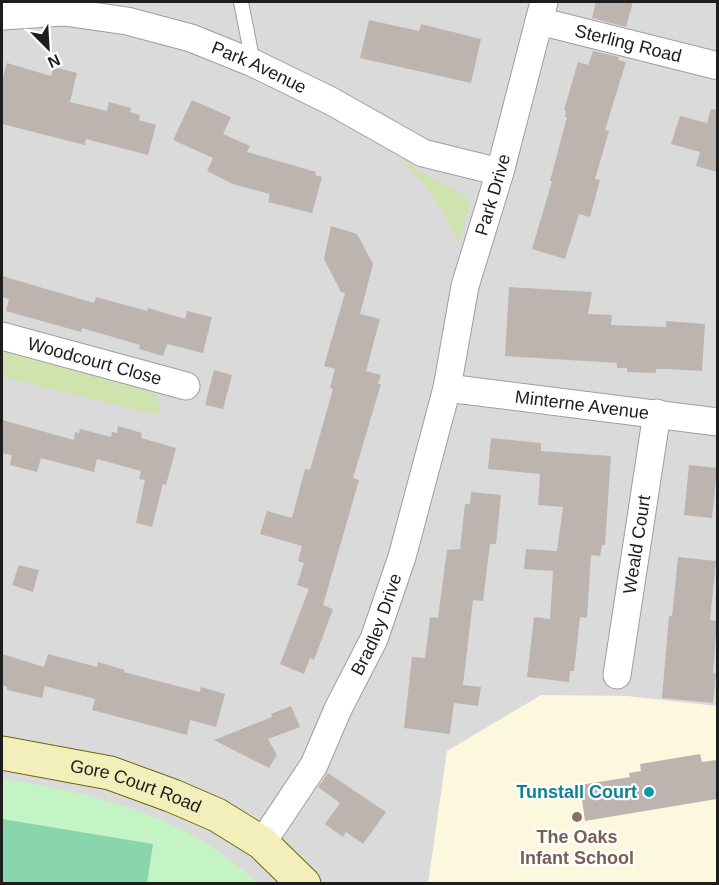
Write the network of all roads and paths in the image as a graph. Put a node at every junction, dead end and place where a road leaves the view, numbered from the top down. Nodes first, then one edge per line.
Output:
1 (241, 2) edge
2 (541, 11) edge
3 (2, 16) edge
4 (252, 63) junction
5 (717, 66) edge
6 (500, 172) junction
7 (2, 336) edge
8 (186, 386) dead end
9 (447, 388) junction
10 (657, 414) junction
11 (717, 422) edge
12 (617, 675) dead end
13 (2, 753) edge
14 (262, 843) junction
15 (304, 884) edge

1 - 4 lane
2 - 5 street, Sterling Road
2 - 6 street, Park Drive
3 - 4 street, Park Avenue
4 - 6 street, Park Avenue
6 - 9 street, Park Drive
7 - 8 street, Woodcourt Close
9 - 10 street, Minterne Avenue
9 - 14 street, Bradley Drive
10 - 11 street, Minterne Avenue
10 - 12 street, Weald Court
13 - 14 street, Gore Court Road
14 - 15 street, Gore Court Road

